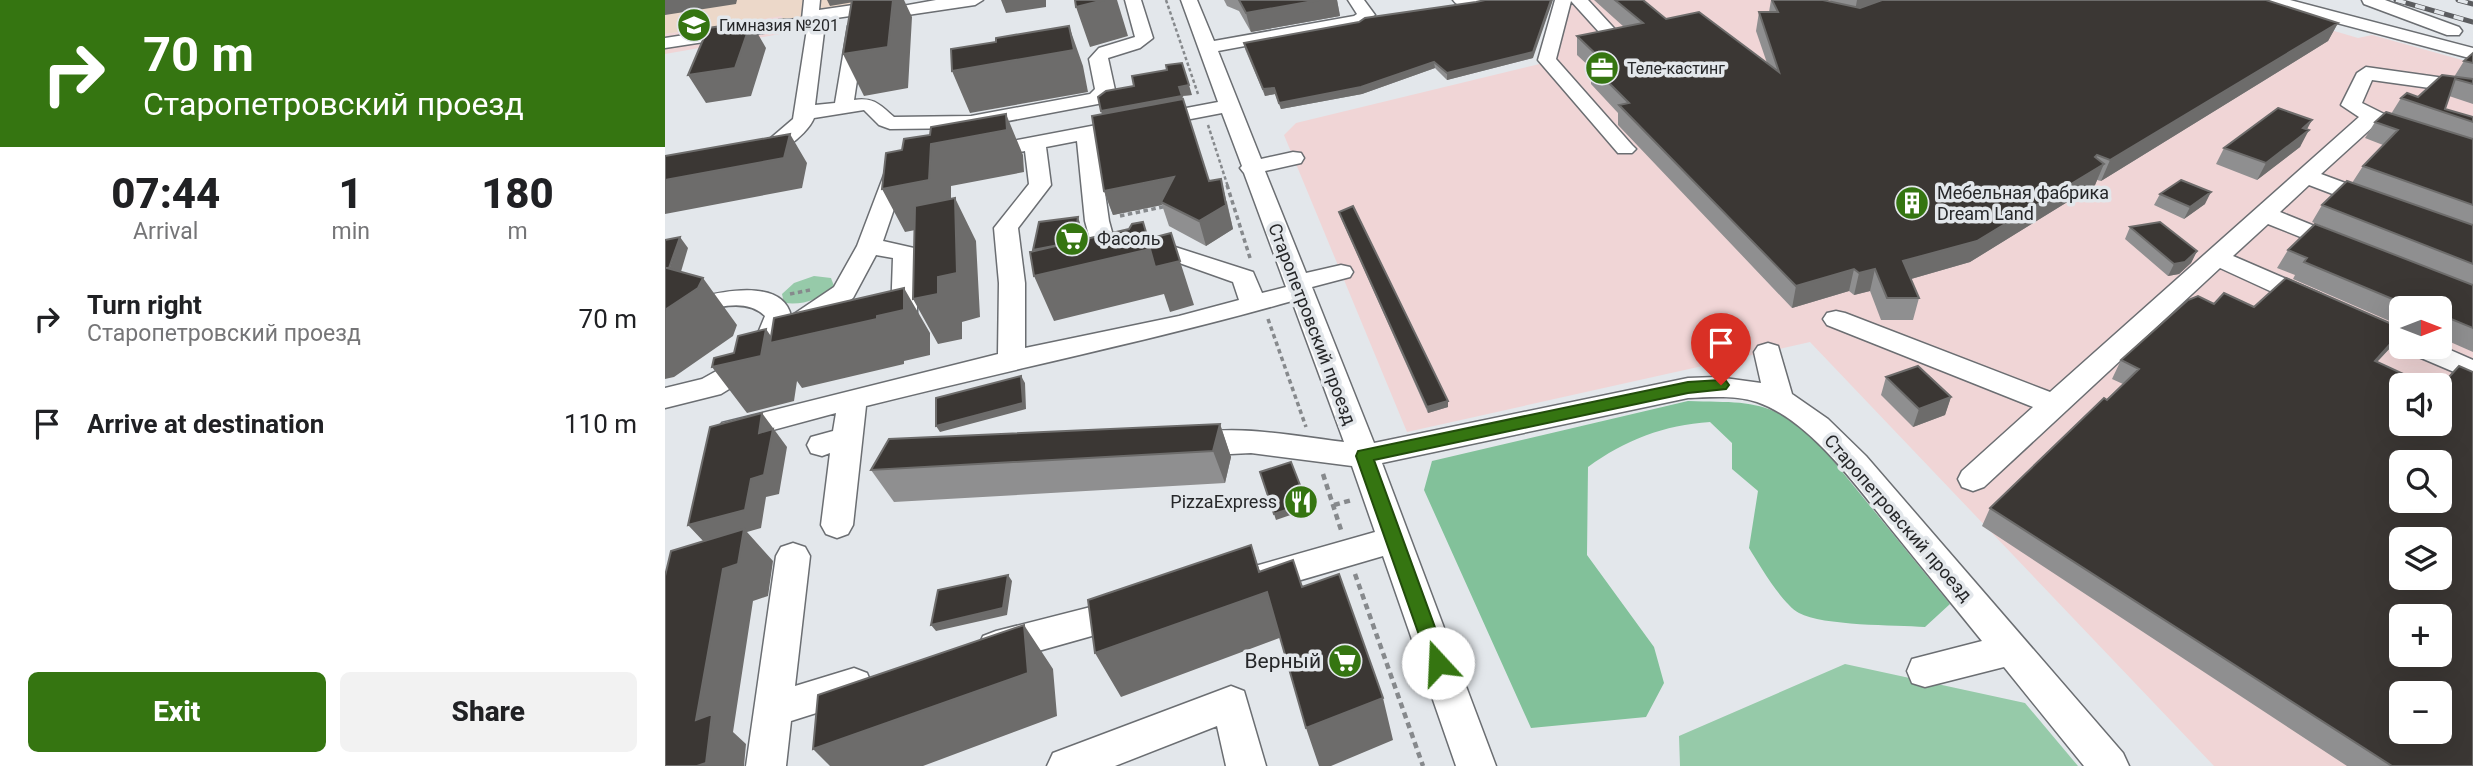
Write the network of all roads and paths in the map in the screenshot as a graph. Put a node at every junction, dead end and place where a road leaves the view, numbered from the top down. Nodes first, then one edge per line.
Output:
1 (812, 0) edge
2 (875, 0) edge
3 (975, 0) edge
4 (1133, 0) edge
5 (1166, 0) edge
6 (1188, 0) edge
7 (1356, 0) edge
8 (1461, 0) edge
9 (1478, 0) edge
10 (1563, 0) edge
11 (1579, 0) edge
12 (2271, 0) edge
13 (2370, 0) edge
14 (2473, 37) edge
15 (1615, 38) edge
16 (665, 43) edge
17 (1207, 48) junction
18 (2473, 54) edge
19 (2473, 88) edge
20 (849, 105) junction
21 (1216, 108) junction
22 (804, 113) junction
23 (2371, 117) junction
24 (2409, 130) edge
25 (1086, 133) junction
26 (1035, 144) junction
27 (1625, 149) dead end
28 (741, 158) edge
29 (953, 158) edge
30 (1293, 158) dead end
31 (925, 163) edge
32 (1251, 167) junction
33 (2308, 177) junction
34 (1231, 192) junction
35 (1217, 195) edge
36 (1177, 204) edge
37 (2397, 210) edge
38 (2266, 215) junction
39 (1097, 221) junction
40 (869, 246) junction
41 (2357, 252) edge
42 (2218, 258) junction
43 (1341, 272) dead end
44 (850, 282) junction
45 (1298, 287) junction
46 (759, 300) junction
47 (1257, 303) junction
48 (2340, 312) edge
49 (665, 316) edge
50 (1836, 319) dead end
51 (878, 327) edge
52 (814, 343) edge
53 (1768, 352) dead end
54 (760, 354) junction
55 (2446, 359) edge
56 (1012, 360) junction
57 (2473, 371) edge
58 (1779, 397) junction
59 (665, 398) edge
60 (852, 399) junction
61 (2055, 405) junction
62 (712, 435) edge
63 (1157, 447) edge
64 (1315, 450) junction
65 (1364, 456) junction
66 (1973, 479) dead end
67 (837, 525) dead end
68 (1393, 540) junction
69 (1348, 554) junction
70 (793, 556) dead end
71 (1227, 586) edge
72 (1160, 604) edge
73 (2009, 650) junction
74 (960, 656) edge
75 (1925, 671) dead end
76 (774, 709) junction
77 (845, 723) edge
78 (766, 766) edge
79 (1067, 766) edge
80 (1246, 766) edge
81 (1423, 766) edge
82 (1476, 766) edge
83 (2109, 766) edge

1 - 2 street
3 - 20 street
4 - 20 street
5 - 21 path
6 - 17 street, Старопетровский проезд
7 - 17 street
8 - 9 street
10 - 27 street
11 - 15 street
12 - 18 street
13 - 14 street
16 - 22 street
17 - 21 street, Старопетровский проезд
19 - 23 street
20 - 22 street
21 - 25 street
21 - 32 street, Старопетровский проезд
21 - 34 path
22 - 28 street
23 - 24 street
23 - 33 street
25 - 26 street
25 - 39 street
26 - 29 street
26 - 56 street
30 - 32 street
31 - 40 street
32 - 45 street, Старопетровский проезд
33 - 37 street
33 - 38 street
34 - 35 path
34 - 47 path
36 - 39 path
38 - 41 street
38 - 42 street
39 - 47 street
40 - 44 street
40 - 51 street
42 - 48 street
42 - 61 street
43 - 45 street
44 - 46 path
44 - 54 street
45 - 47 street
45 - 65 street, Старопетровский проезд
46 - 49 street
46 - 54 street
47 - 56 street
47 - 64 path
50 - 61 street
52 - 54 street
53 - 58 street
54 - 59 street
55 - 57 street
56 - 60 street
58 - 65 street, Старопетровский проезд
58 - 73 street, Старопетровский проезд
60 - 62 street
60 - 67 street
61 - 66 street
63 - 64 street
64 - 65 street
64 - 69 path
65 - 68 street
68 - 69 street
68 - 82 street
69 - 71 street
69 - 81 path
70 - 76 street
72 - 74 street
73 - 75 street
73 - 83 street, Старопетровский проезд
76 - 77 street
76 - 78 street
79 - 80 street

